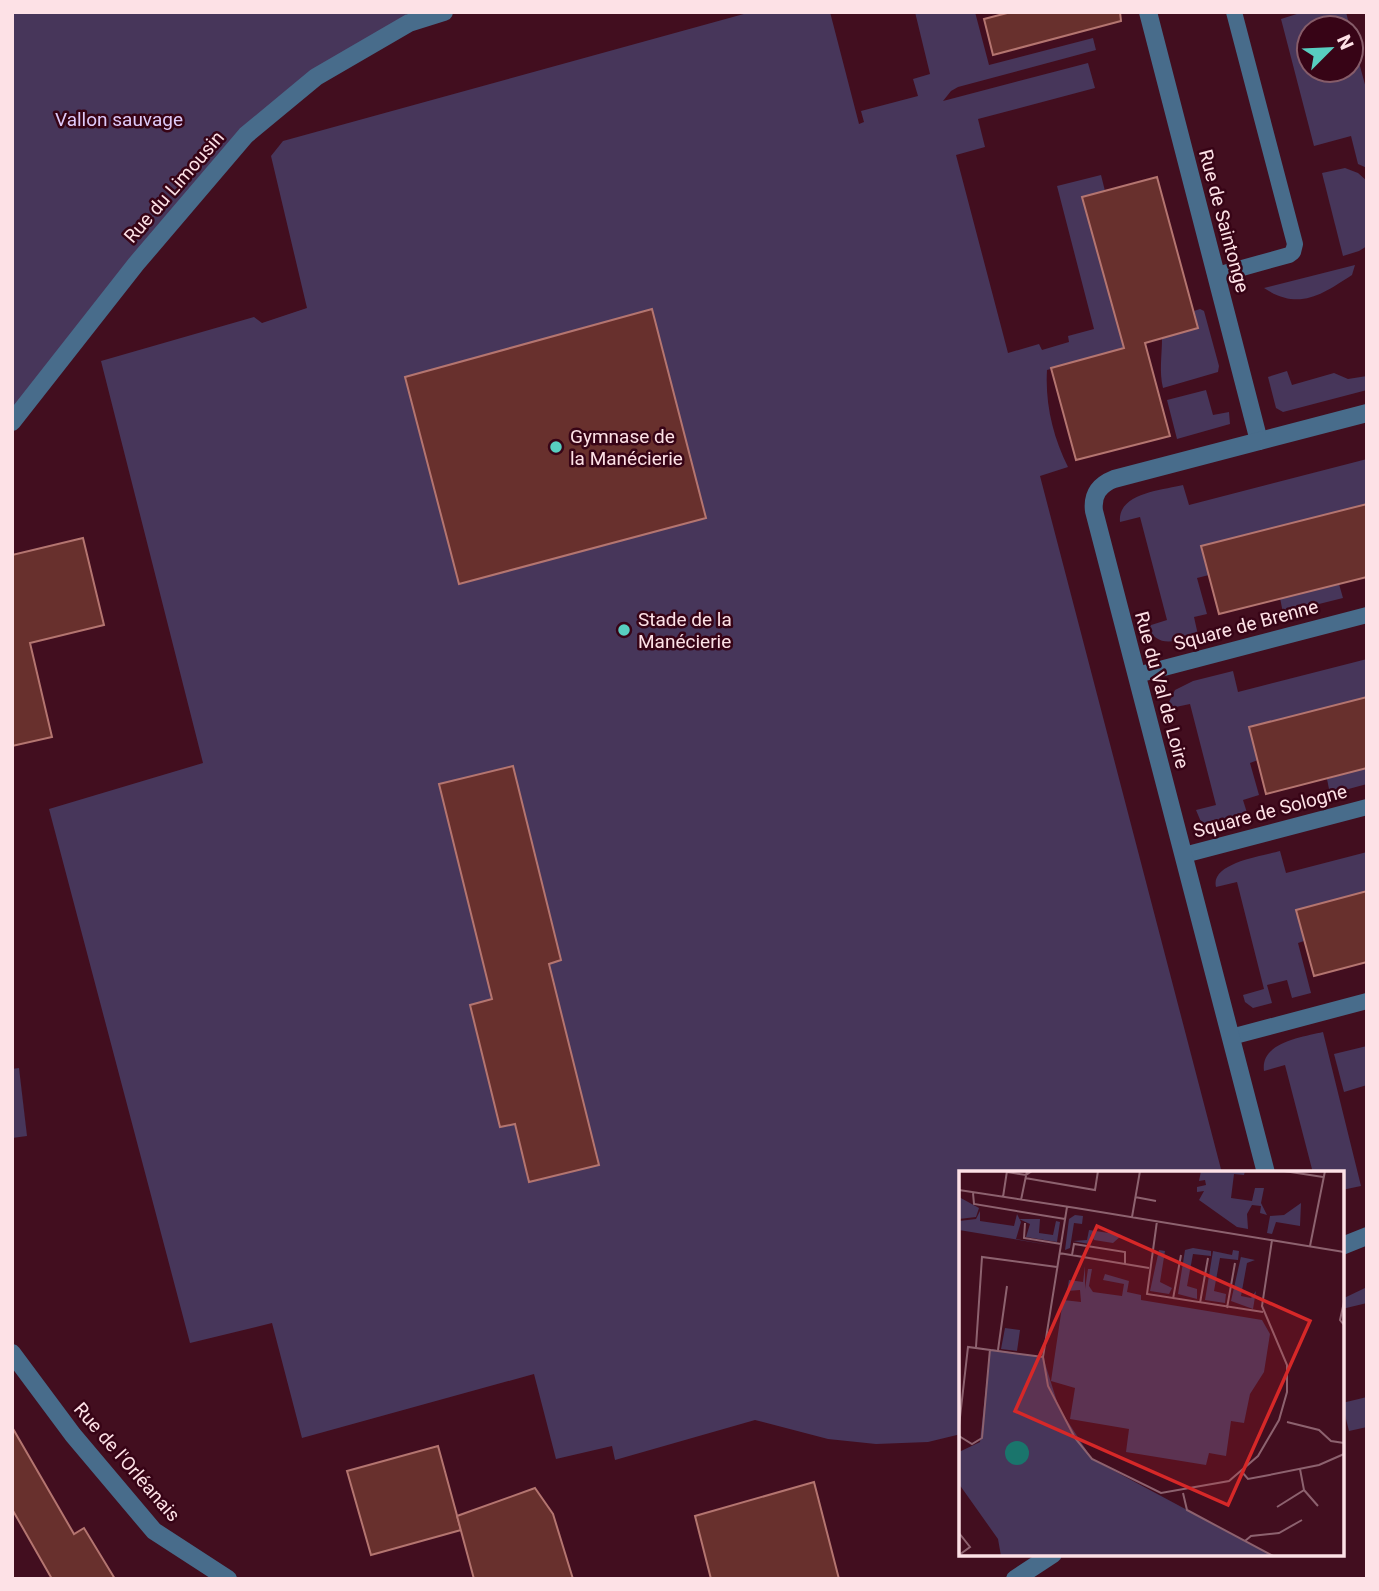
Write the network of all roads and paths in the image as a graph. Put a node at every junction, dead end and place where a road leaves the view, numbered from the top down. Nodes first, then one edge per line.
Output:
1 (444, 12) edge
2 (1148, 12) edge
3 (1234, 12) edge
4 (408, 18) edge
5 (1217, 275) junction
6 (1367, 413) edge
7 (12, 422) edge
8 (1259, 441) junction
9 (1367, 615) edge
10 (1137, 675) junction
11 (1367, 807) edge
12 (1184, 855) junction
13 (1367, 1001) edge
14 (1231, 1037) junction
15 (1265, 1171) edge
16 (1367, 1236) edge
17 (1344, 1245) edge
18 (12, 1353) edge
19 (1050, 1556) edge
20 (228, 1579) edge
21 (1015, 1579) edge

1 - 4 street, Rue du Limousin
2 - 5 street, Rue de Saintonge
3 - 5 lane
4 - 7 street, Rue du Limousin
5 - 8 street, Rue de Saintonge
6 - 8 street, Rue du Val de Loire
8 - 10 street, Rue du Val de Loire
9 - 10 lane, Square de Brenne
10 - 12 street, Rue du Val de Loire
11 - 12 lane, Square de Sologne
12 - 14 street, Rue du Val de Loire
13 - 14 lane
14 - 15 street, Rue du Val de Loire
16 - 17 street
18 - 20 street, Rue de l'Orléanais
19 - 21 street

